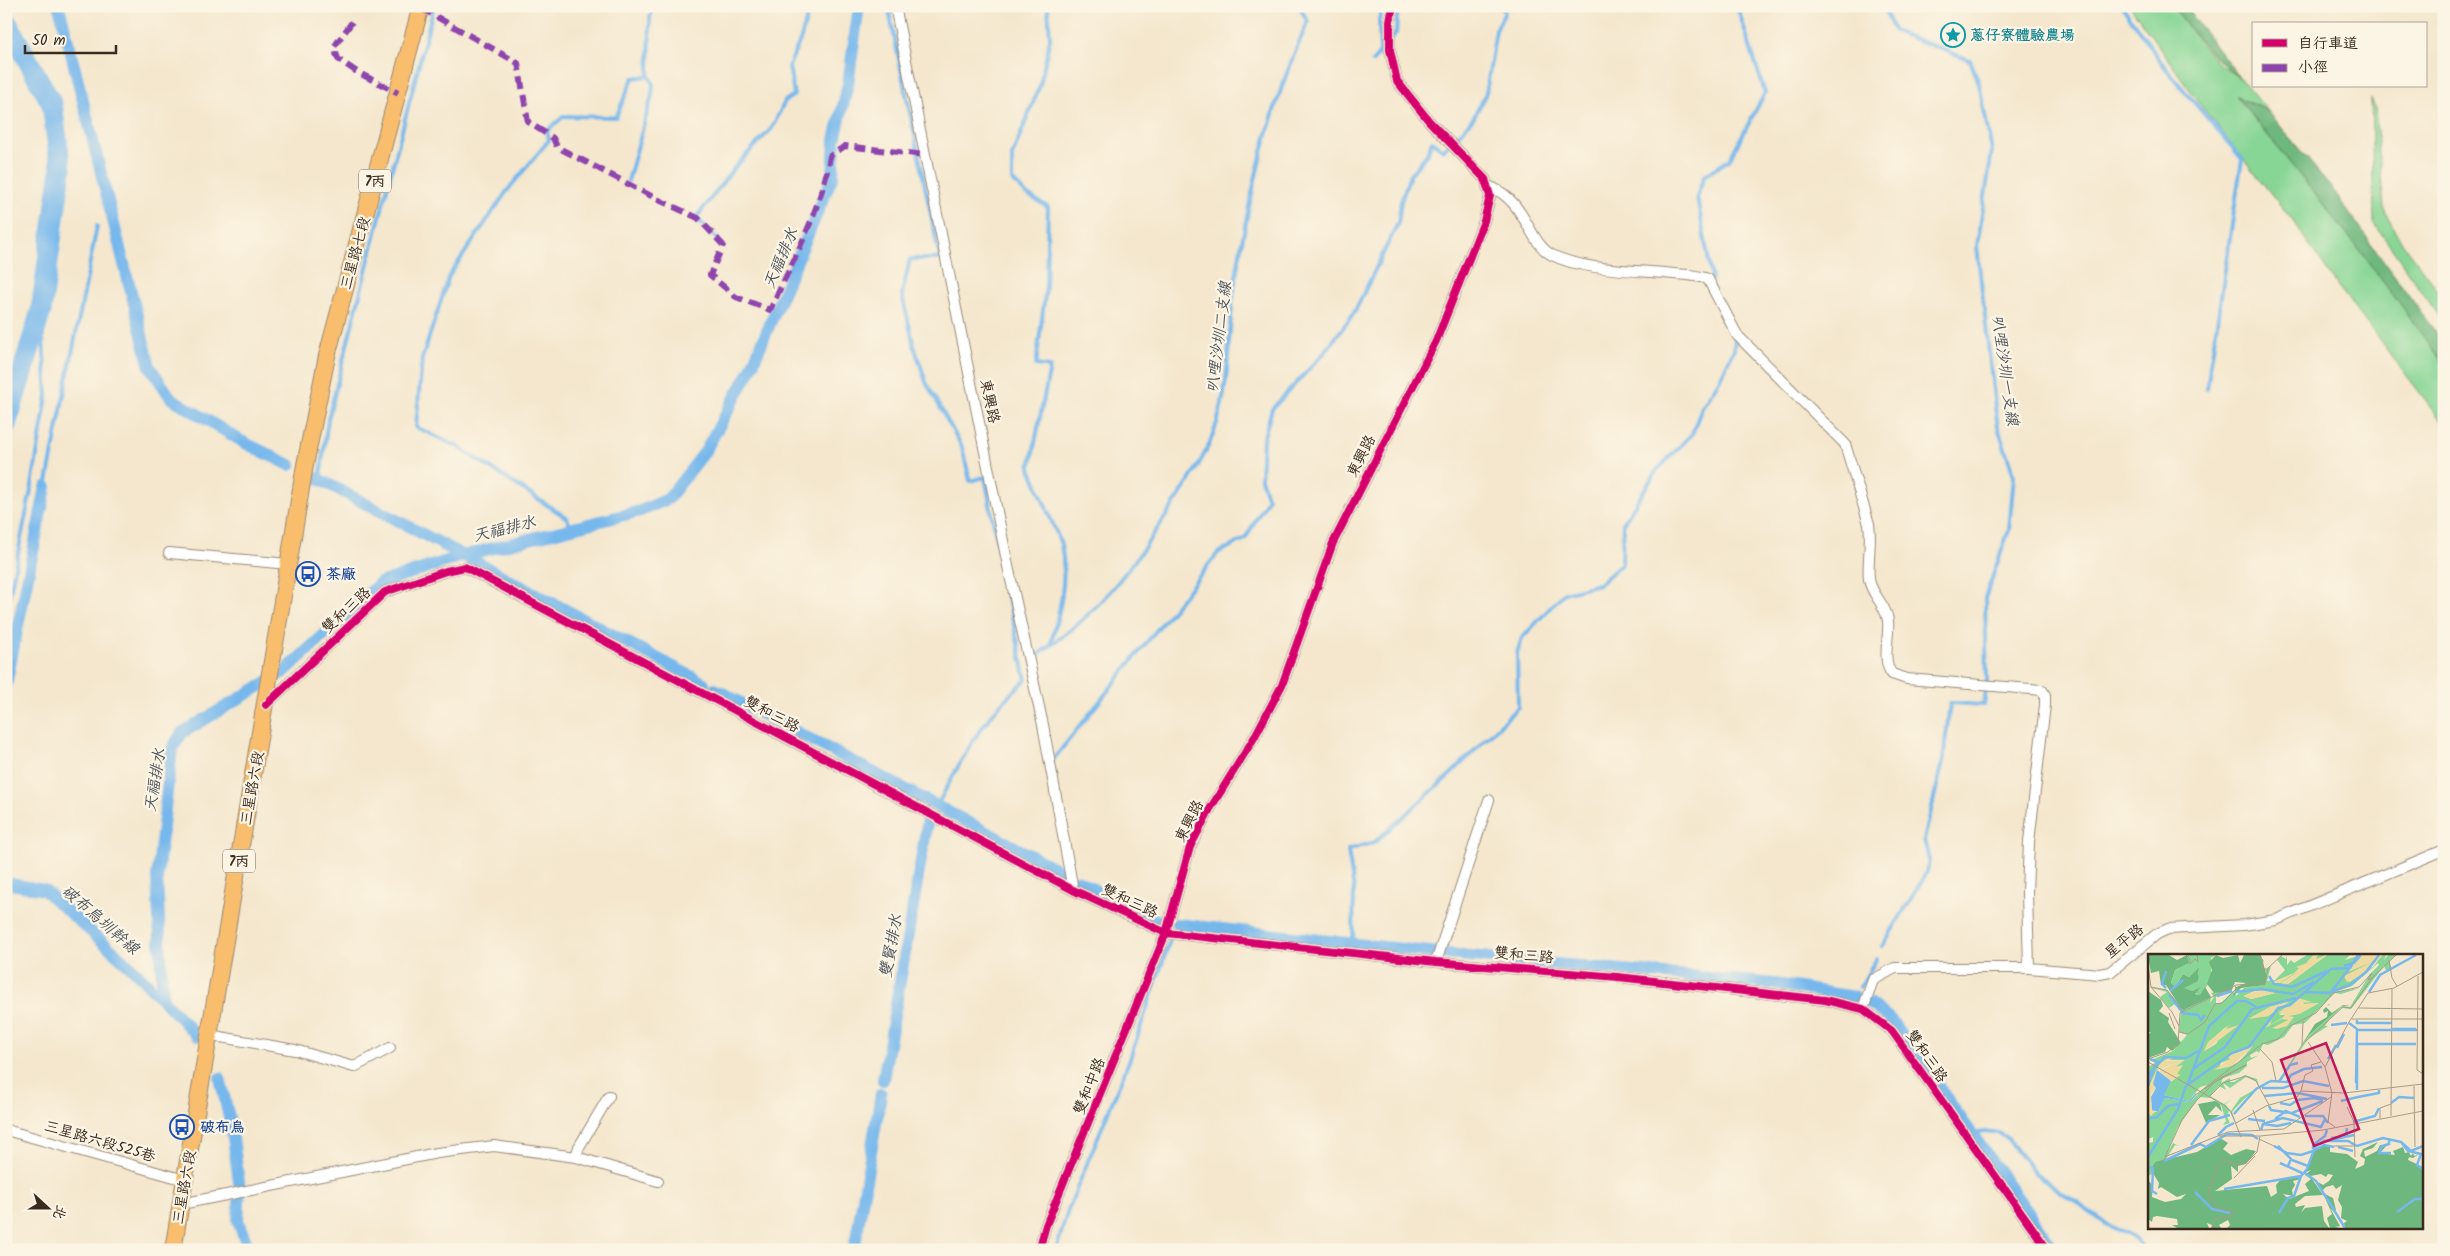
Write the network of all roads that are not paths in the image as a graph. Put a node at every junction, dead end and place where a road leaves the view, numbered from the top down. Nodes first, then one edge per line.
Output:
1 (422, 6) edge
2 (895, 6) edge
3 (1393, 6) edge
4 (1488, 186) junction
5 (327, 356) joint
6 (169, 553) dead end
7 (288, 564) junction
8 (266, 704) junction
9 (1489, 800) dead end
10 (2444, 850) edge
11 (1073, 890) junction
12 (1169, 924) junction
13 (1439, 953) junction
14 (2029, 968) junction
15 (1864, 1003) junction
16 (208, 1043) junction
17 (390, 1048) dead end
18 (609, 1096) dead end
19 (6, 1130) edge
20 (576, 1157) junction
21 (185, 1180) junction
22 (658, 1181) dead end
23 (181, 1204) junction
24 (173, 1250) edge
25 (1039, 1250) edge
26 (2048, 1250) edge

1 - 5 main road, 三星路七段 / 7丙
2 - 11 street, 東興路
3 - 4 street
4 - 12 street, 東興路
4 - 14 street
5 - 7 main road, 三星路六段 / 7丙
6 - 7 street
7 - 8 main road, 三星路六段 / 7丙
8 - 11 street, 雙和三路
8 - 16 main road, 三星路六段 / 7丙
9 - 13 street
10 - 14 street, 星平路
11 - 12 street, 雙和三路
12 - 13 street, 雙和三路
12 - 25 street, 雙和中路
13 - 15 street, 雙和三路
14 - 15 street, 星平路
15 - 26 street, 雙和三路
16 - 17 street
16 - 21 main road, 三星路六段 / 7丙
18 - 20 street
19 - 21 street, 三星路六段525巷
20 - 22 street
20 - 23 street
21 - 23 main road, 三星路六段 / 7丙
23 - 24 main road, 三星路六段 / 7丙

